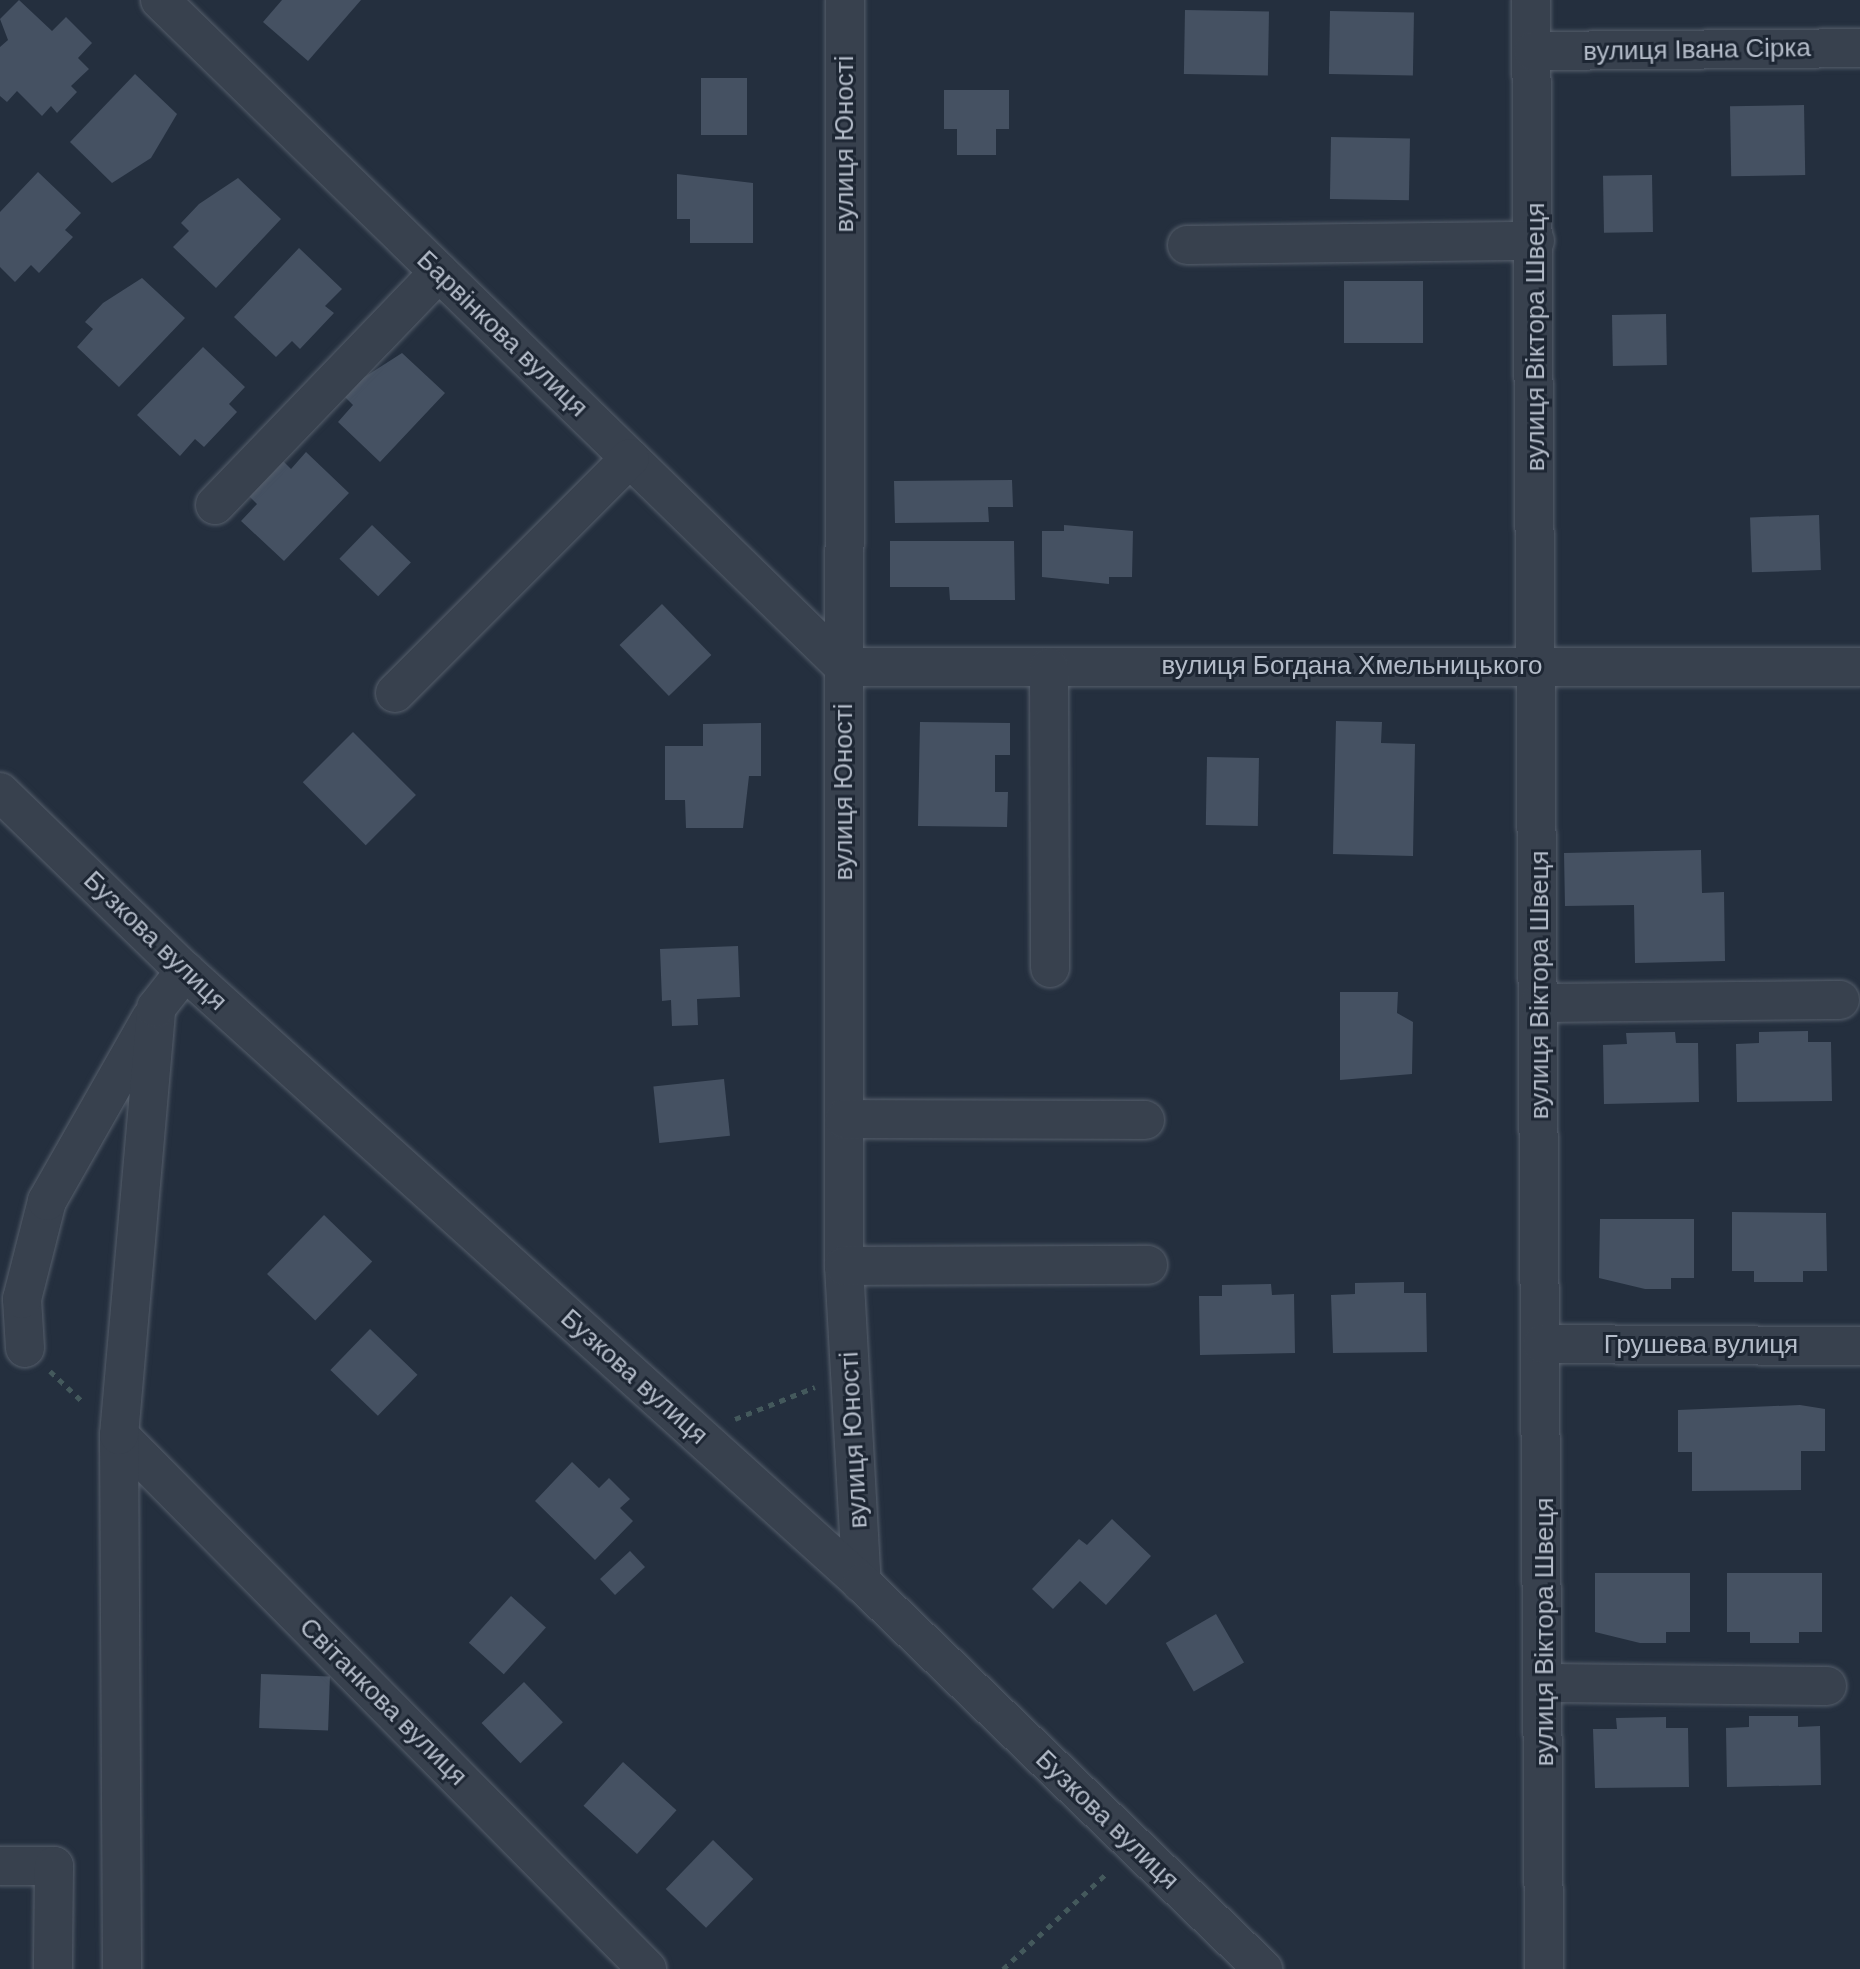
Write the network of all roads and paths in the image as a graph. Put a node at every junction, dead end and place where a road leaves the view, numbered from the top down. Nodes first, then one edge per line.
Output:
1 (160, 0) edge
2 (845, 0) edge
3 (1531, 0) edge
4 (1860, 48) edge
5 (1533, 51) junction
6 (1535, 241) junction
7 (1187, 245) dead end
8 (439, 272) junction
9 (630, 458) junction
10 (215, 505) dead end
11 (1538, 666) junction
12 (844, 667) junction
13 (1049, 667) junction
14 (1860, 667) edge
15 (395, 693) dead end
16 (0, 792) edge
17 (1050, 968) dead end
18 (185, 971) junction
19 (1840, 1000) dead end
20 (1540, 1003) junction
21 (156, 1008) junction
22 (844, 1119) junction
23 (1145, 1120) dead end
24 (1148, 1265) dead end
25 (844, 1266) junction
26 (1542, 1344) junction
27 (1860, 1346) edge
28 (25, 1348) joint
29 (850, 1373) junction
30 (697, 1434) junction
31 (119, 1435) junction
32 (862, 1583) junction
33 (1547, 1683) junction
34 (1827, 1686) dead end
35 (1135, 1847) junction
36 (0, 1866) edge
37 (53, 1969) edge
38 (122, 1969) edge
39 (647, 1969) edge
40 (1003, 1969) edge
41 (1263, 1969) edge
42 (1544, 1969) edge

1 - 8 street, Барвінкова вулиця
2 - 12 street, вулиця Юності
3 - 5 street, вулиця Віктора Швеця
4 - 5 street, вулиця Івана Сірка
5 - 6 street, вулиця Віктора Швеця
6 - 7 street
6 - 11 street, вулиця Віктора Швеця
8 - 9 street, Барвінкова вулиця
8 - 10 street
9 - 12 street, Барвінкова вулиця
9 - 15 street
11 - 13 street, вулиця Богдана Хмельницького
11 - 14 street, вулиця Богдана Хмельницького
11 - 20 street, вулиця Віктора Швеця
12 - 13 street, вулиця Богдана Хмельницького
12 - 22 street, вулиця Юності
13 - 17 street
16 - 18 street, Бузкова вулиця
18 - 21 street
18 - 30 street, Бузкова вулиця
19 - 20 street
20 - 26 street, вулиця Віктора Швеця
21 - 28 street
21 - 31 street
22 - 23 street
22 - 25 street, вулиця Юності
24 - 25 street
25 - 29 street, вулиця Юності
26 - 27 street, Грушева вулиця
26 - 33 street, вулиця Віктора Швеця
28 - 31 path
29 - 30 path
29 - 32 street, вулиця Юності
30 - 32 street, Бузкова вулиця
31 - 38 street
31 - 39 street, Світанкова вулиця
32 - 35 street, Бузкова вулиця
33 - 34 street
33 - 42 street, вулиця Віктора Швеця
35 - 40 path
35 - 41 street, Бузкова вулиця
36 - 37 street

